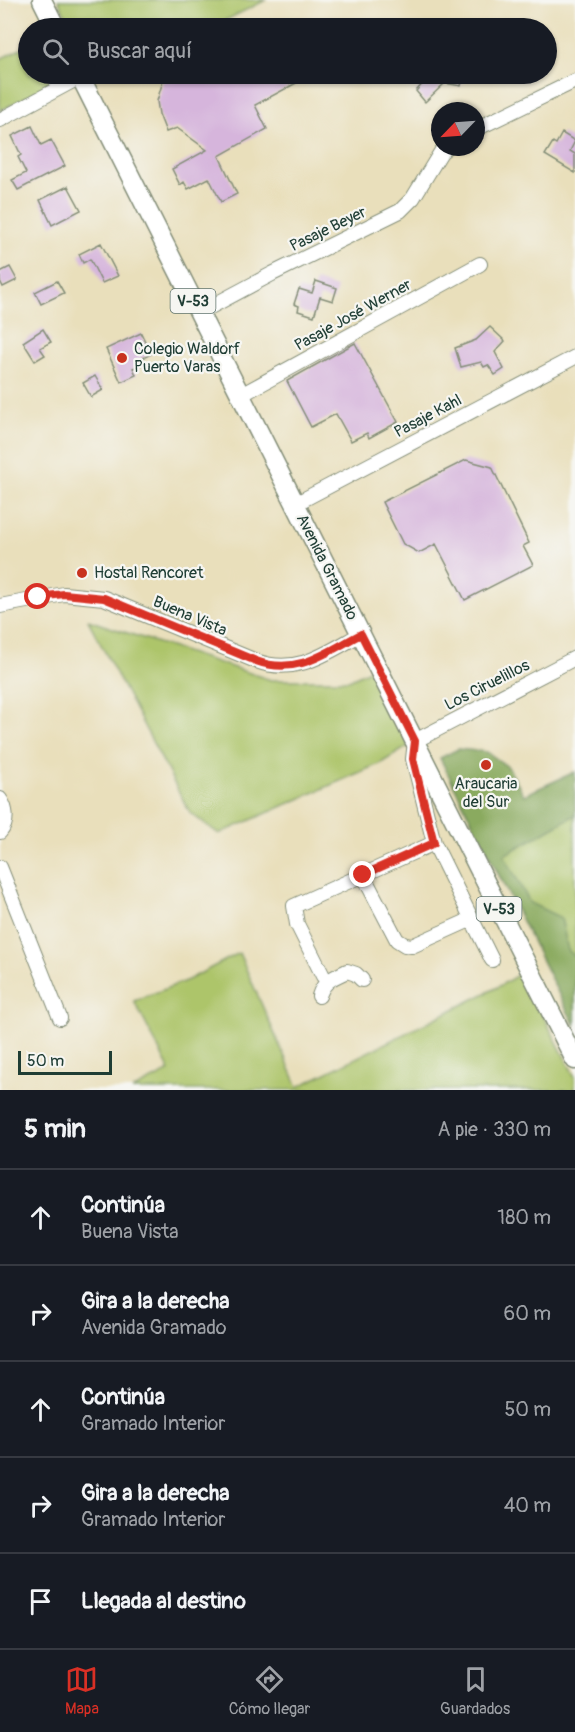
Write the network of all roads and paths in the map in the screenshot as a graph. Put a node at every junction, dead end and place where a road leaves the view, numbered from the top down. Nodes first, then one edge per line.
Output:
1 (42, 0) edge
2 (51, 18) edge
3 (575, 81) edge
4 (64, 84) edge
5 (84, 84) edge
6 (0, 120) edge
7 (485, 125) edge
8 (439, 156) edge
9 (480, 264) dead end
10 (199, 313) junction
11 (575, 357) edge
12 (241, 395) junction
13 (295, 504) junction
14 (0, 606) edge
15 (361, 634) junction
16 (575, 658) edge
17 (415, 741) junction
18 (0, 799) edge
19 (0, 832) edge
20 (434, 843) junction
21 (0, 867) edge
22 (363, 875) junction
23 (472, 919) junction
24 (492, 960) dead end
25 (362, 980) dead end
26 (327, 981) junction
27 (320, 996) dead end
28 (60, 1018) dead end
29 (575, 1060) edge

1 - 2 main road
3 - 7 street
4 - 6 street
5 - 10 main road, Avenida Gramado / V-53
8 - 10 street, Pasaje Beyer
9 - 12 street, Pasaje José Werner
10 - 12 main road, Avenida Gramado / V-53
11 - 13 street, Pasaje Kahl
12 - 13 main road, Avenida Gramado / V-53
13 - 15 main road, Avenida Gramado / V-53
14 - 15 street, Buena Vista
15 - 17 main road, Avenida Gramado / V-53
16 - 17 street, Los Ciruelillos
17 - 20 street
17 - 29 main road, Avenida Gramado / V-53
18 - 19 street
20 - 22 street
20 - 23 street
21 - 28 street
22 - 23 street
22 - 26 street
23 - 24 street
25 - 26 street
26 - 27 street

